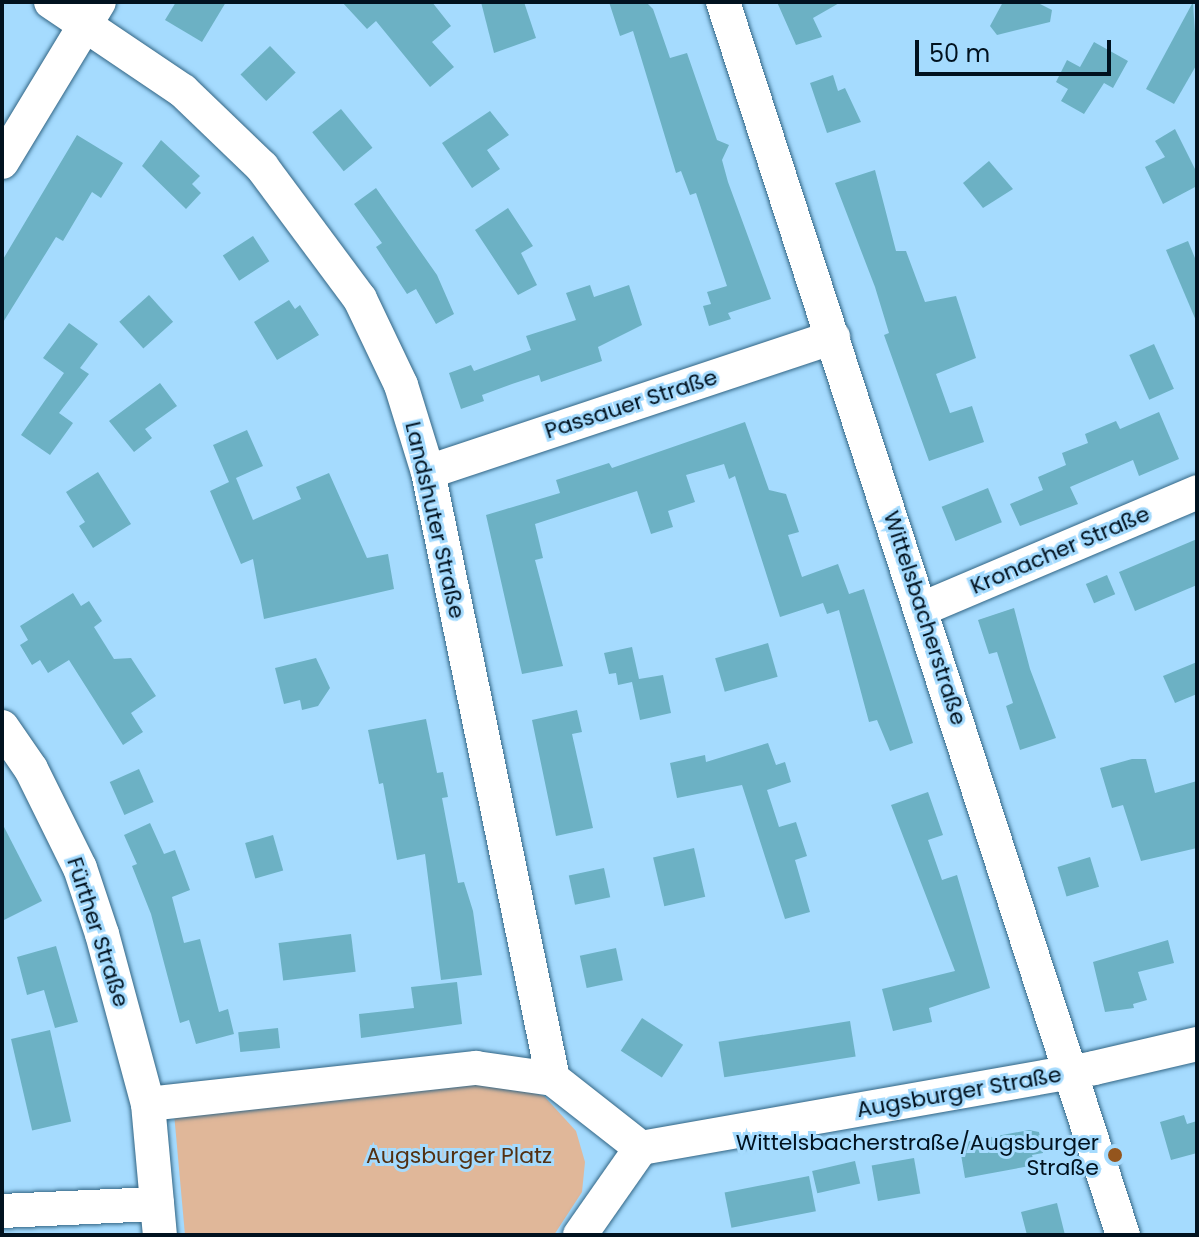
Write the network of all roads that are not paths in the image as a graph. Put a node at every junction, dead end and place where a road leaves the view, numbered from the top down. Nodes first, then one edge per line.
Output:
1 (51, 2) edge
2 (723, 2) edge
3 (92, 13) edge
4 (2, 162) edge
5 (833, 337) junction
6 (428, 472) junction
7 (1197, 492) edge
8 (922, 609) junction
9 (2, 727) edge
10 (1197, 1044) edge
11 (1073, 1072) junction
12 (553, 1079) junction
13 (148, 1104) junction
14 (641, 1148) junction
15 (2, 1211) edge
16 (158, 1220) edge
17 (580, 1235) edge
18 (1123, 1235) edge

1 - 3 street, Landshuter Straße
2 - 5 street, Wittelsbacherstraße
3 - 4 street
3 - 6 street, Landshuter Straße
5 - 6 street, Passauer Straße
5 - 8 street, Wittelsbacherstraße
6 - 12 street, Landshuter Straße
7 - 8 street, Kronacher Straße
8 - 11 street, Wittelsbacherstraße
9 - 13 street, Fürther Straße
10 - 11 street, Augsburger Straße
11 - 14 street, Augsburger Straße
11 - 18 street, Wittelsbacherstraße
12 - 13 street
12 - 14 street
13 - 16 street
14 - 17 street
15 - 16 street

